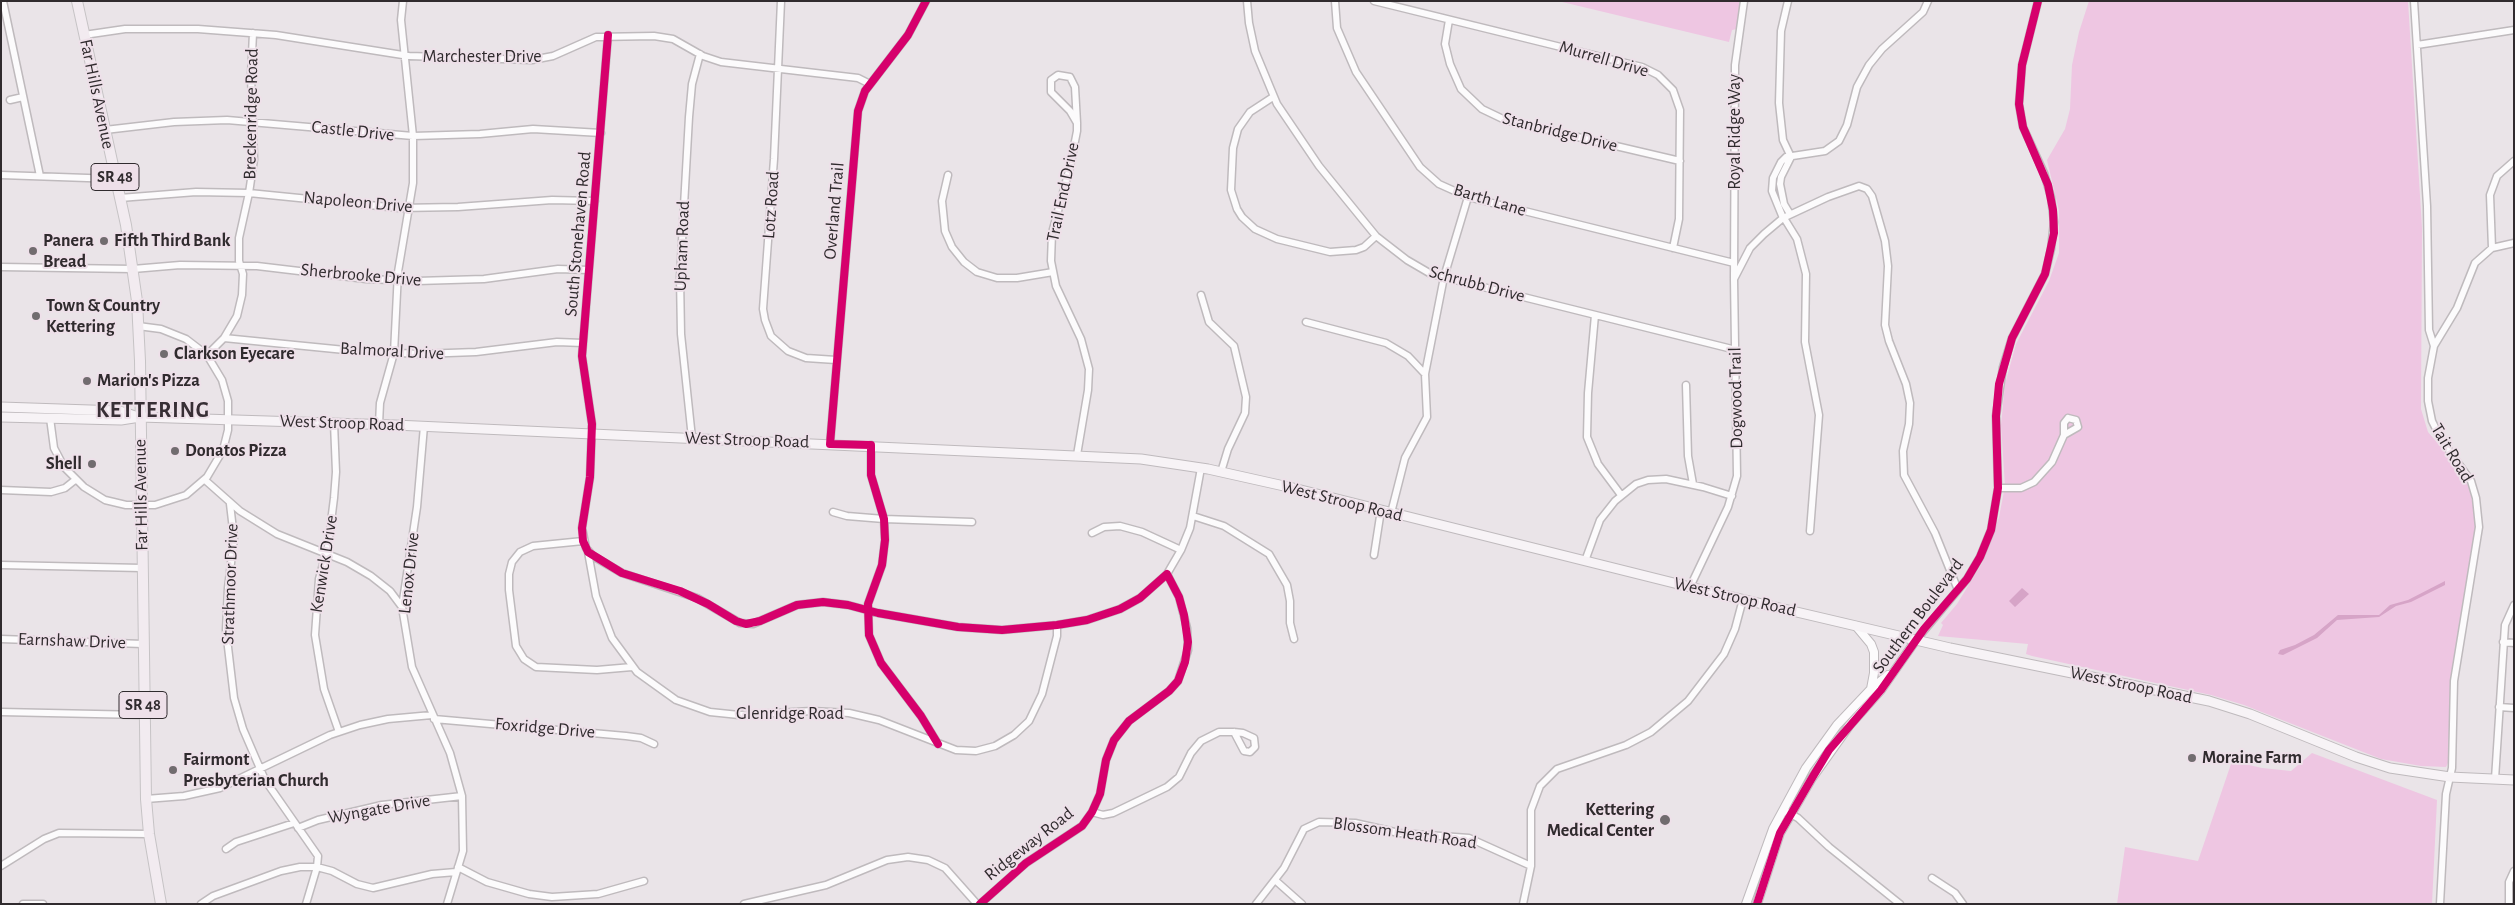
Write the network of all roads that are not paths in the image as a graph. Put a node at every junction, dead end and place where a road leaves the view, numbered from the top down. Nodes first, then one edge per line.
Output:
1 (3, 1) edge
2 (77, 1) edge
3 (403, 1) edge
4 (780, 1) edge
5 (926, 1) edge
6 (1248, 1) edge
7 (1335, 1) edge
8 (1374, 1) edge
9 (1744, 1) edge
10 (1788, 1) edge
11 (1928, 1) edge
12 (2038, 1) edge
13 (2414, 1) edge
14 (1449, 20) junction
15 (4, 24) edge
16 (2514, 30) edge
17 (253, 33) junction
18 (84, 35) junction
19 (608, 35) junction
20 (2417, 44) junction
21 (700, 54) junction
22 (406, 56) junction
23 (778, 69) junction
24 (870, 84) junction
25 (23, 97) junction
26 (1273, 97) junction
27 (10, 100) dead end
28 (254, 121) junction
29 (1077, 127) junction
30 (105, 130) junction
31 (601, 133) junction
32 (413, 136) junction
33 (1791, 157) junction
34 (1680, 161) junction
35 (2514, 161) edge
36 (1781, 168) junction
37 (1, 175) edge
38 (948, 175) dead end
39 (40, 176) junction
40 (116, 179) junction
41 (1772, 189) junction
42 (1781, 190) junction
43 (249, 193) junction
44 (1468, 197) junction
45 (120, 198) junction
46 (595, 201) junction
47 (410, 208) junction
48 (1782, 209) junction
49 (1786, 217) junction
50 (1376, 236) junction
51 (2514, 243) edge
52 (1673, 248) junction
53 (2492, 248) junction
54 (1734, 263) junction
55 (241, 266) junction
56 (1, 267) edge
57 (133, 269) junction
58 (589, 270) junction
59 (1053, 272) junction
60 (1444, 278) junction
61 (1734, 279) junction
62 (398, 280) junction
63 (1201, 294) dead end
64 (1595, 315) junction
65 (1306, 322) dead end
66 (138, 326) junction
67 (224, 338) junction
68 (584, 343) junction
69 (2434, 346) junction
70 (1736, 350) junction
71 (394, 353) junction
72 (207, 355) junction
73 (836, 360) junction
74 (1424, 374) junction
75 (1686, 385) dead end
76 (1, 407) edge
77 (1, 417) edge
78 (140, 417) junction
79 (50, 418) junction
80 (229, 420) junction
81 (334, 423) junction
82 (379, 424) junction
83 (424, 426) junction
84 (592, 434) junction
85 (2064, 435) dead end
86 (692, 438) junction
87 (830, 444) junction
88 (870, 445) junction
89 (1077, 455) junction
90 (1202, 468) junction
91 (1221, 472) junction
92 (75, 480) junction
93 (205, 480) junction
94 (1693, 484) junction
95 (1998, 488) junction
96 (1, 490) edge
97 (1622, 495) junction
98 (1732, 496) junction
99 (230, 504) junction
100 (141, 505) junction
101 (1380, 510) junction
102 (833, 512) dead end
103 (1391, 513) junction
104 (1194, 516) junction
105 (884, 520) junction
106 (972, 522) dead end
107 (1810, 531) dead end
108 (1092, 533) dead end
109 (583, 541) junction
110 (1181, 550) junction
111 (588, 552) junction
112 (326, 554) junction
113 (1374, 555) dead end
114 (1585, 561) junction
115 (1, 565) edge
116 (142, 568) junction
117 (1167, 574) junction
118 (1690, 587) junction
119 (1958, 590) junction
120 (1743, 599) junction
121 (2514, 604) edge
122 (402, 607) junction
123 (868, 610) junction
124 (1057, 625) junction
125 (1856, 626) junction
126 (1, 639) edge
127 (1294, 639) dead end
128 (1916, 640) junction
129 (2503, 642) junction
130 (2514, 643) edge
131 (143, 644) junction
132 (632, 667) junction
133 (1892, 672) junction
134 (1871, 688) junction
135 (2499, 707) junction
136 (2514, 708) edge
137 (1, 712) edge
138 (144, 715) junction
139 (433, 717) junction
140 (339, 732) junction
141 (1234, 732) dead end
142 (654, 744) dead end
143 (938, 744) junction
144 (260, 770) junction
145 (2450, 777) junction
146 (2495, 779) junction
147 (2514, 780) edge
148 (462, 796) junction
149 (146, 799) junction
150 (1782, 810) junction
151 (1092, 812) junction
152 (1790, 813) junction
153 (296, 825) junction
154 (149, 834) junction
155 (226, 849) dead end
156 (1, 866) edge
157 (1531, 866) junction
158 (317, 867) junction
159 (457, 869) junction
160 (2514, 871) edge
161 (1932, 878) dead end
162 (1275, 880) junction
163 (644, 881) dead end
164 (22, 904) edge
165 (43, 904) edge
166 (161, 904) edge
167 (201, 904) edge
168 (306, 904) edge
169 (447, 904) edge
170 (744, 904) edge
171 (979, 904) edge
172 (1256, 904) edge
173 (1302, 904) edge
174 (1523, 904) edge
175 (1746, 904) edge
176 (1756, 904) edge
177 (1900, 904) edge
178 (1963, 904) edge
179 (2440, 904) edge
180 (2509, 904) edge

1 - 15 street
2 - 18 main road, Far Hills Avenue / SR 48
3 - 22 street
4 - 23 street, Lotz Road
5 - 24 street, Overland Trail
6 - 26 street, Schrubb Drive
7 - 44 street, Barth Lane
8 - 14 street, Murrell Drive
9 - 54 street, Royal Ridge Way
10 - 33 street
11 - 33 street
12 - 95 street, Southern Boulevard
13 - 20 street, Tait Road
14 - 34 street, Stanbridge Drive
14 - 34 street, Murrell Drive
15 - 25 street
16 - 20 street
17 - 18 street, Marchester Drive
17 - 22 street, Marchester Drive
17 - 28 street, Breckenridge Road
18 - 30 main road, Far Hills Avenue / SR 48
19 - 21 street, Marchester Drive
19 - 22 street, Marchester Drive
19 - 31 street, South Stonehaven Road
20 - 69 street, Tait Road
21 - 23 street, Marchester Drive
21 - 86 street, Upham Road
22 - 32 street
23 - 24 street, Marchester Drive
23 - 73 street, Lotz Road
24 - 73 street, Overland Trail
25 - 27 street
25 - 39 street
26 - 50 street, Schrubb Drive
26 - 50 street
28 - 30 street, Castle Drive
28 - 32 street, Castle Drive
28 - 43 street, Breckenridge Road
29 - 29 street, Trail End Drive
29 - 59 street, Trail End Drive
30 - 40 main road, Far Hills Avenue / SR 48
31 - 32 street, Castle Drive
31 - 46 street, South Stonehaven Road
32 - 47 street
33 - 36 street, Royal Ridge Way
34 - 52 street, Murrell Drive
35 - 53 street
36 - 41 street, Royal Ridge Way
36 - 42 street, Royal Ridge Way
37 - 39 street
38 - 59 street
39 - 40 street
40 - 45 main road, Far Hills Avenue / SR 48
41 - 42 street
41 - 48 street, Royal Ridge Way
42 - 48 street, Royal Ridge Way
43 - 45 street, Napoleon Drive
43 - 47 street, Napoleon Drive
43 - 55 street, Breckenridge Road
44 - 52 street, Barth Lane
44 - 60 street
45 - 57 main road, Far Hills Avenue / SR 48
46 - 47 street, Napoleon Drive
46 - 58 street, South Stonehaven Road
47 - 62 street
48 - 49 street, Royal Ridge Way
49 - 61 street, Dogwood Trail
49 - 107 street, Royal Ridge Way
49 - 119 street, Dogwood Trail
50 - 60 street, Schrubb Drive
51 - 53 street
52 - 54 street, Barth Lane
53 - 69 street
54 - 61 street
55 - 57 street, Sherbrooke Drive
55 - 62 street, Sherbrooke Drive
55 - 67 street, Breckenridge Road
56 - 57 street, Sherbrooke Drive
57 - 66 main road, Far Hills Avenue / SR 48
58 - 62 street, Sherbrooke Drive
58 - 68 street, South Stonehaven Road
59 - 89 street, Trail End Drive
60 - 64 street, Schrubb Drive
60 - 74 street
61 - 70 street, Dogwood Trail
62 - 71 street
63 - 91 street
64 - 70 street, Schrubb Drive
64 - 97 street
65 - 74 street
66 - 72 street
66 - 78 main road, Far Hills Avenue / SR 48
67 - 71 street, Balmoral Drive
67 - 72 street
68 - 71 street, Balmoral Drive
68 - 84 street, South Stonehaven Road
69 - 145 street, Tait Road
70 - 98 street, Dogwood Trail
71 - 82 street
72 - 80 street
73 - 87 street, Overland Trail
74 - 103 street
75 - 94 street
76 - 78 main road
77 - 79 main road
78 - 79 main road
78 - 80 main road, West Stroop Road
78 - 100 main road, Far Hills Avenue / SR 48
79 - 92 street
80 - 81 main road, West Stroop Road
80 - 93 street
81 - 82 main road, West Stroop Road
81 - 112 street, Kenwick Drive
82 - 83 main road, West Stroop Road
83 - 84 main road, West Stroop Road
83 - 122 street, Lenox Drive
84 - 86 main road, West Stroop Road
84 - 109 street, South Stonehaven Road
85 - 95 street
86 - 87 main road, West Stroop Road
87 - 88 main road, West Stroop Road
88 - 89 main road, West Stroop Road
88 - 105 street
89 - 90 main road, West Stroop Road
90 - 91 main road, West Stroop Road
90 - 104 street
91 - 101 main road, West Stroop Road
92 - 96 street
92 - 100 street
93 - 99 street
93 - 100 street
94 - 97 street
94 - 98 street
95 - 119 street, Southern Boulevard
97 - 114 street
98 - 118 street, Dogwood Trail
99 - 112 street
99 - 144 street, Strathmoor Drive
100 - 116 main road, Far Hills Avenue / SR 48
101 - 103 main road, West Stroop Road
101 - 113 street
102 - 105 street
103 - 114 main road, West Stroop Road
104 - 110 street
104 - 127 street
105 - 106 street
105 - 123 street
108 - 110 street
109 - 111 street, Glenridge Road
109 - 132 street
110 - 117 street
111 - 123 street
111 - 132 street, Glenridge Road
112 - 122 street
112 - 140 street, Kenwick Drive
114 - 118 main road, West Stroop Road
115 - 116 street
116 - 131 main road, Far Hills Avenue / SR 48
117 - 124 street
117 - 151 street, Ridgeway Road
118 - 120 main road, West Stroop Road
119 - 128 street, Southern Boulevard
120 - 125 main road, West Stroop Road
120 - 157 street
121 - 129 street
122 - 139 street, Lenox Drive
123 - 124 street
123 - 143 street
124 - 143 street, Glenridge Road
125 - 128 main road, West Stroop Road
125 - 134 street
126 - 131 street, Earnshaw Drive
128 - 133 street, Southern Boulevard
128 - 145 main road, West Stroop Road
129 - 130 street
129 - 135 street
131 - 138 main road, Far Hills Avenue / SR 48
132 - 143 street, Glenridge Road
133 - 134 street, Southern Boulevard
133 - 152 street, Southern Boulevard
134 - 150 street, Southern Boulevard
135 - 136 street
135 - 146 street
137 - 138 street
138 - 149 main road, Far Hills Avenue / SR 48
139 - 140 street, Foxridge Drive
139 - 142 street, Foxridge Drive
139 - 148 street, Lenox Drive
140 - 144 street, Foxridge Drive
141 - 151 street
144 - 149 street, Foxridge Drive
144 - 153 street, Strathmoor Drive
145 - 146 main road, West Stroop Road
145 - 179 street, Tait Road
146 - 147 main road, West Stroop Road
148 - 153 street, Wyngate Drive
148 - 159 street, Lenox Drive
149 - 154 main road, Far Hills Avenue / SR 48
150 - 152 street
150 - 175 street, Southern Boulevard
151 - 171 street, Ridgeway Road
152 - 176 street, Southern Boulevard
152 - 177 street
153 - 155 street, Wyngate Drive
153 - 158 street, Strathmoor Drive
154 - 156 street
154 - 166 main road, Far Hills Avenue / SR 48
157 - 162 street, Blossom Heath Road
157 - 174 street
158 - 159 street
158 - 167 street
158 - 168 street
159 - 163 street
159 - 169 street, Lenox Drive
160 - 180 street
161 - 178 street
162 - 172 street, Blossom Heath Road
162 - 173 street
164 - 165 street
170 - 171 street

